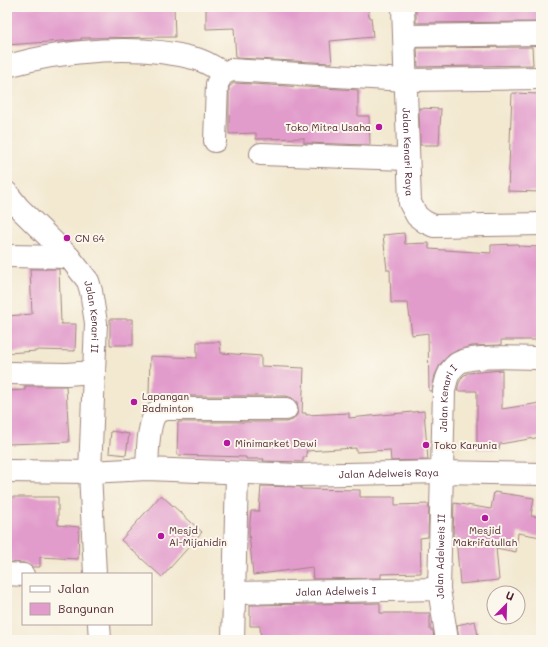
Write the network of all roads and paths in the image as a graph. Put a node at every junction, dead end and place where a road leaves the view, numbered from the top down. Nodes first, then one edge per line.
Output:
1 (403, 7) edge
2 (541, 34) edge
3 (404, 36) junction
4 (7, 66) edge
5 (224, 74) junction
6 (541, 78) edge
7 (406, 80) junction
8 (215, 141) dead end
9 (261, 154) dead end
10 (407, 159) junction
11 (7, 193) edge
12 (541, 224) edge
13 (7, 256) edge
14 (69, 257) junction
15 (541, 358) edge
16 (93, 372) junction
17 (7, 373) edge
18 (286, 409) dead end
19 (147, 469) junction
20 (7, 471) edge
21 (90, 472) junction
22 (442, 472) junction
23 (237, 474) junction
24 (541, 474) edge
25 (93, 573) edge
26 (7, 574) edge
27 (22, 575) edge
28 (439, 589) junction
29 (234, 593) junction
30 (99, 625) edge
31 (100, 640) edge
32 (234, 640) edge
33 (447, 640) edge

1 - 3 street, Jalan Kenari Raya
2 - 3 street
3 - 7 street, Jalan Kenari Raya
4 - 5 street
5 - 7 street
5 - 8 street
6 - 7 street
7 - 10 street, Jalan Kenari Raya
9 - 10 street
10 - 12 street, Jalan Kenari Raya
11 - 14 street, Jalan Kenari II
13 - 14 street
14 - 16 street, Jalan Kenari II
15 - 22 street, Jalan Kenari I
16 - 17 street
16 - 21 street, Jalan Kenari II
18 - 19 street
19 - 21 street, Jalan Adelweis Raya
19 - 23 street, Jalan Adelweis Raya
20 - 21 street, Jalan Adelweis Raya
21 - 25 street, Jalan Kenari II
22 - 23 street, Jalan Adelweis Raya
22 - 24 street, Jalan Adelweis Raya
22 - 28 street, Jalan Adelweis II
23 - 29 street
26 - 27 street
28 - 29 street, Jalan Adelweis I
28 - 33 street, Jalan Adelweis II
29 - 32 street
30 - 31 street

